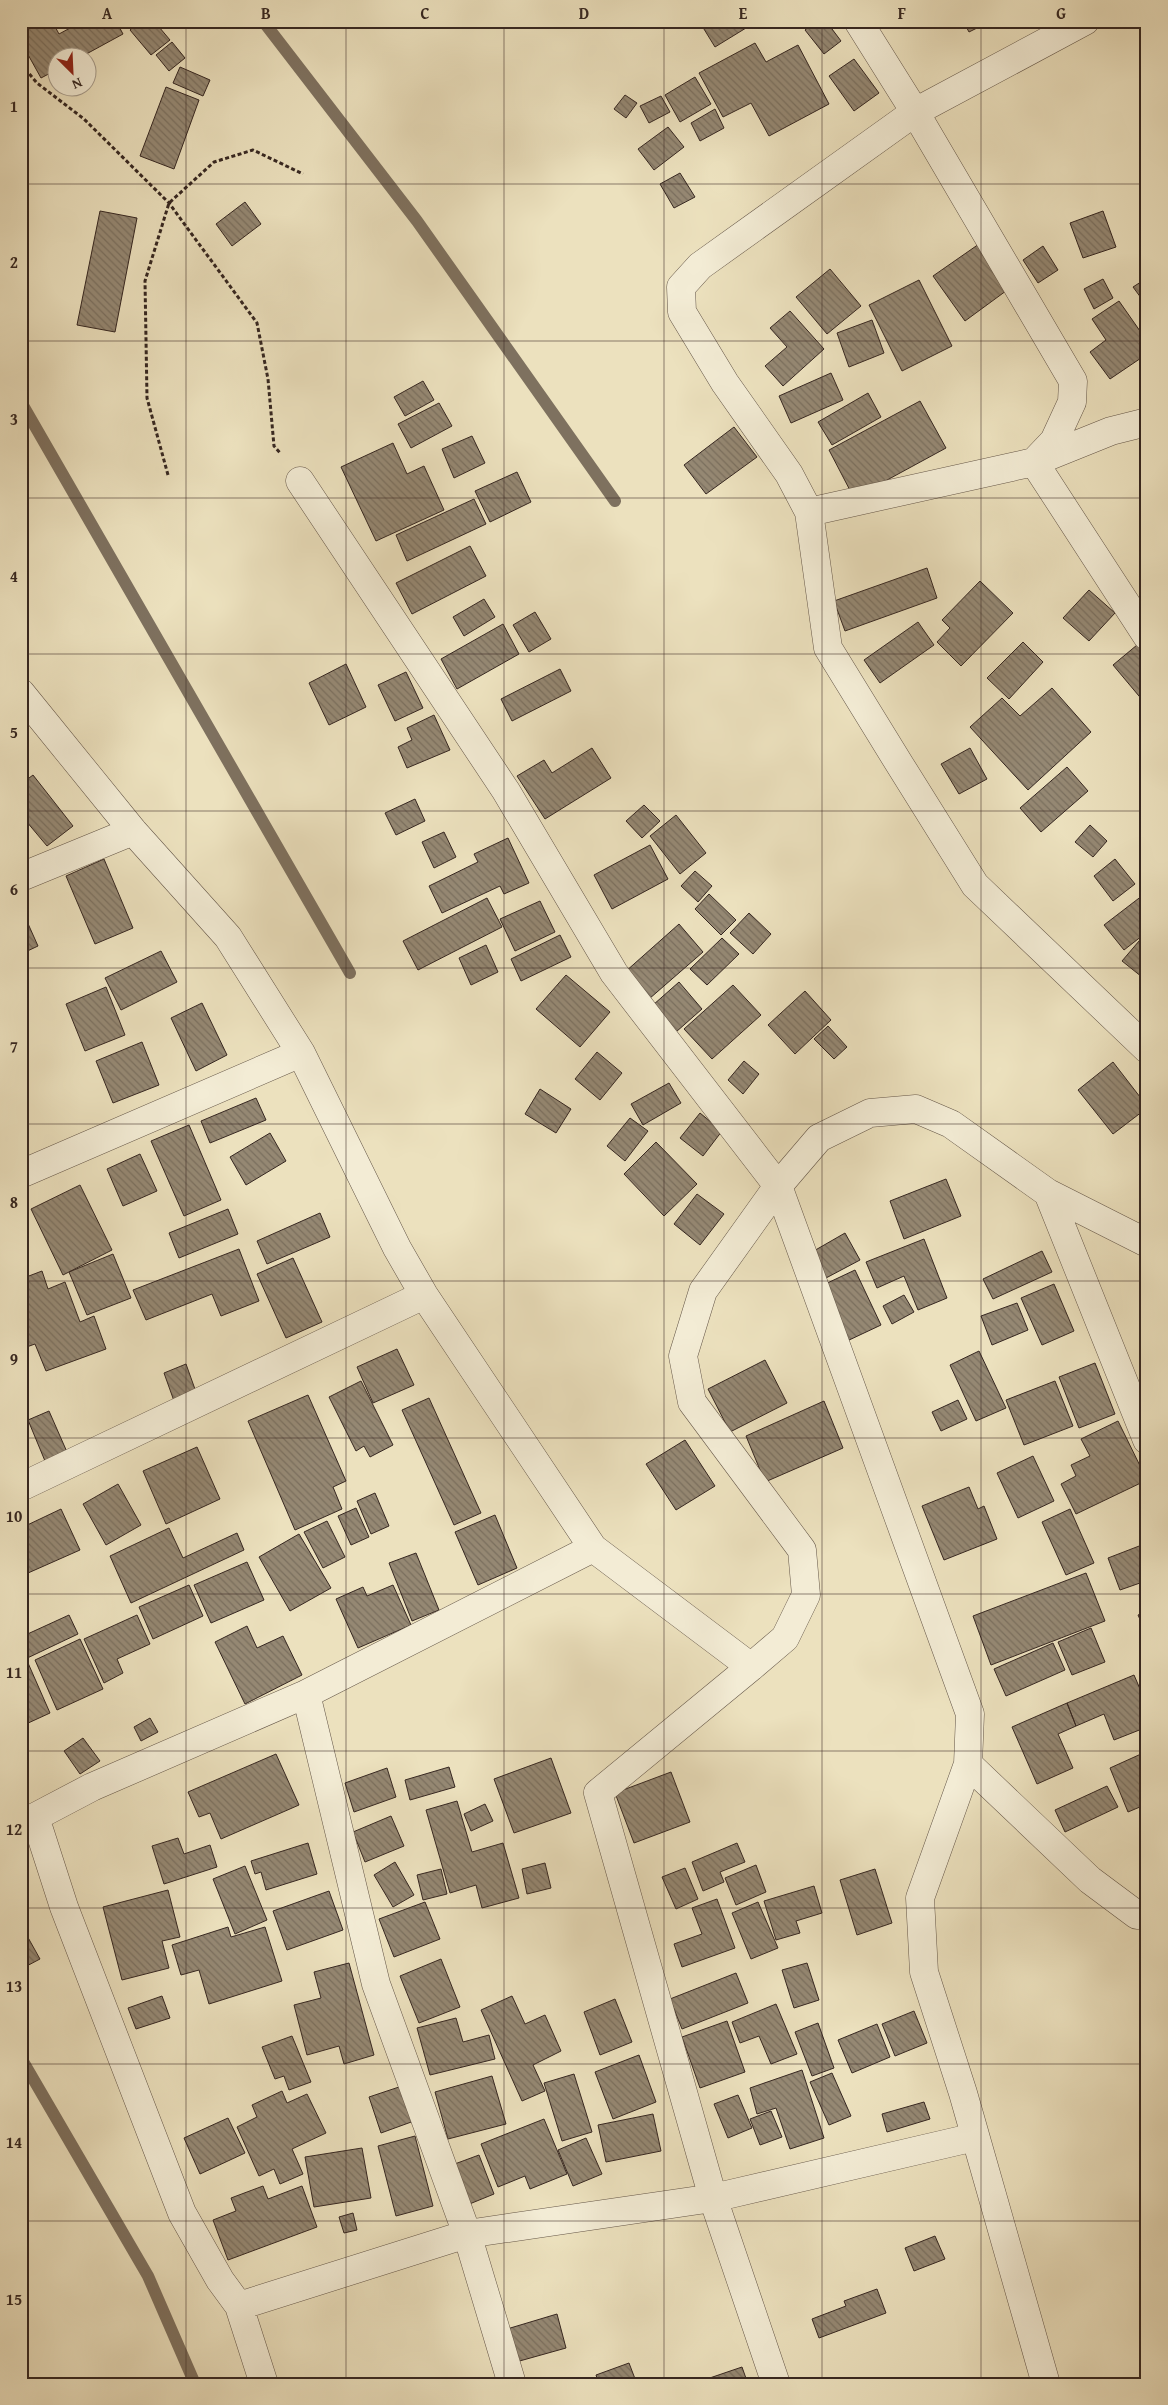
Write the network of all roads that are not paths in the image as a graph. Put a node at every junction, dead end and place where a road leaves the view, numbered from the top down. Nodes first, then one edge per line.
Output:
1 (858, 21) edge
2 (1085, 21) edge
3 (915, 112) junction
4 (1147, 422) edge
5 (1034, 462) junction
6 (300, 480) road end
7 (809, 512) junction
8 (1147, 636) edge
9 (21, 693) edge
10 (134, 831) junction
11 (21, 877) edge
12 (1147, 1049) edge
13 (301, 1053) junction
14 (21, 1174) edge
15 (778, 1186) junction
16 (1048, 1193) junction
17 (1147, 1243) edge
18 (424, 1295) junction
19 (1147, 1440) edge
20 (21, 1487) edge
21 (593, 1548) junction
22 (751, 1667) junction
23 (306, 1694) junction
24 (968, 1764) junction
25 (28, 1819) edge
26 (1147, 1914) edge
27 (975, 2137) junction
28 (713, 2198) junction
29 (467, 2234) junction
30 (239, 2306) junction
31 (264, 2384) edge
32 (512, 2384) edge
33 (776, 2384) edge
34 (1046, 2384) edge

1 - 3 street
2 - 3 street
3 - 5 street
3 - 7 street
4 - 5 street
5 - 7 street
5 - 8 street
6 - 15 street
7 - 12 street
9 - 10 street
10 - 11 street
10 - 13 street
13 - 14 street
13 - 18 street
15 - 16 street
15 - 22 street
15 - 24 street
16 - 17 street
16 - 19 street
18 - 20 street
18 - 21 street
21 - 22 street
21 - 23 street
22 - 28 street
23 - 25 street
23 - 29 street
24 - 26 street
24 - 27 street
25 - 30 street
27 - 28 street
27 - 34 street
28 - 29 street
28 - 33 street
29 - 30 street
29 - 32 street
30 - 31 street

